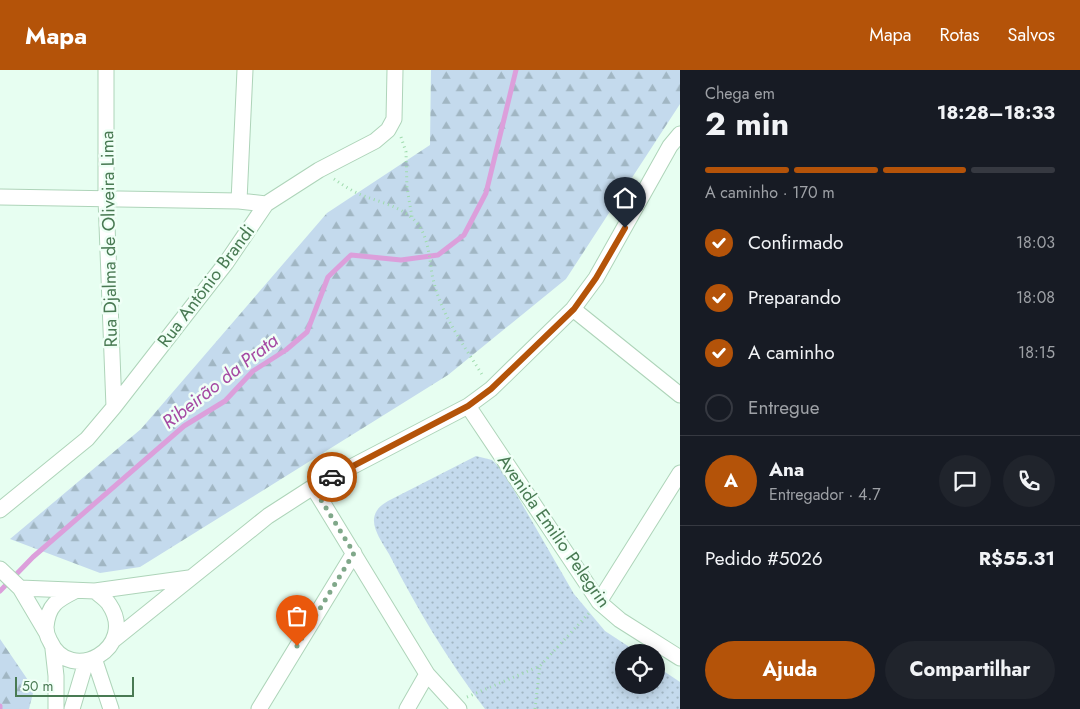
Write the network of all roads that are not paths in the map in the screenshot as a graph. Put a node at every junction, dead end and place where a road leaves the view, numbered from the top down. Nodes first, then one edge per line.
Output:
1 (106, 70) edge
2 (245, 70) edge
3 (395, 70) edge
4 (680, 134) edge
5 (0, 197) edge
6 (106, 199) junction
7 (239, 201) junction
8 (266, 204) junction
9 (574, 309) junction
10 (680, 395) edge
11 (468, 406) junction
12 (114, 407) junction
13 (680, 473) edge
14 (313, 487) junction
15 (0, 510) edge
16 (354, 553) junction
17 (0, 569) edge
18 (191, 578) junction
19 (17, 585) junction
20 (75, 591) junction
21 (95, 591) junction
22 (599, 602) junction
23 (46, 632) junction
24 (114, 639) junction
25 (53, 649) junction
26 (680, 658) edge
27 (90, 660) junction
28 (427, 674) junction
29 (456, 706) edge
30 (56, 709) edge
31 (72, 709) edge
32 (111, 709) edge
33 (259, 709) edge
34 (407, 709) edge

1 - 6 street, Rua Djalma de Oliveira Lima
2 - 7 street
3 - 8 street, Rua Antônio Brandi
4 - 9 street
5 - 6 street
6 - 7 street
6 - 12 street, Rua Djalma de Oliveira Lima
7 - 8 street
8 - 12 street, Rua Antônio Brandi
9 - 10 street
9 - 11 street
11 - 14 street
11 - 22 street, Avenida Emilio Pelegrin
12 - 15 street, Rua Antônio Brandi
13 - 22 street
14 - 16 street
14 - 18 street
16 - 28 street
16 - 33 street
17 - 19 street
18 - 21 street
18 - 24 street
19 - 20 street
19 - 23 street
20 - 21 street
20 - 23 street
21 - 24 street
22 - 26 street, Avenida Emilio Pelegrin
23 - 25 street
24 - 27 street
25 - 27 street
25 - 30 street
27 - 31 street
27 - 32 street
28 - 29 street
28 - 34 street

